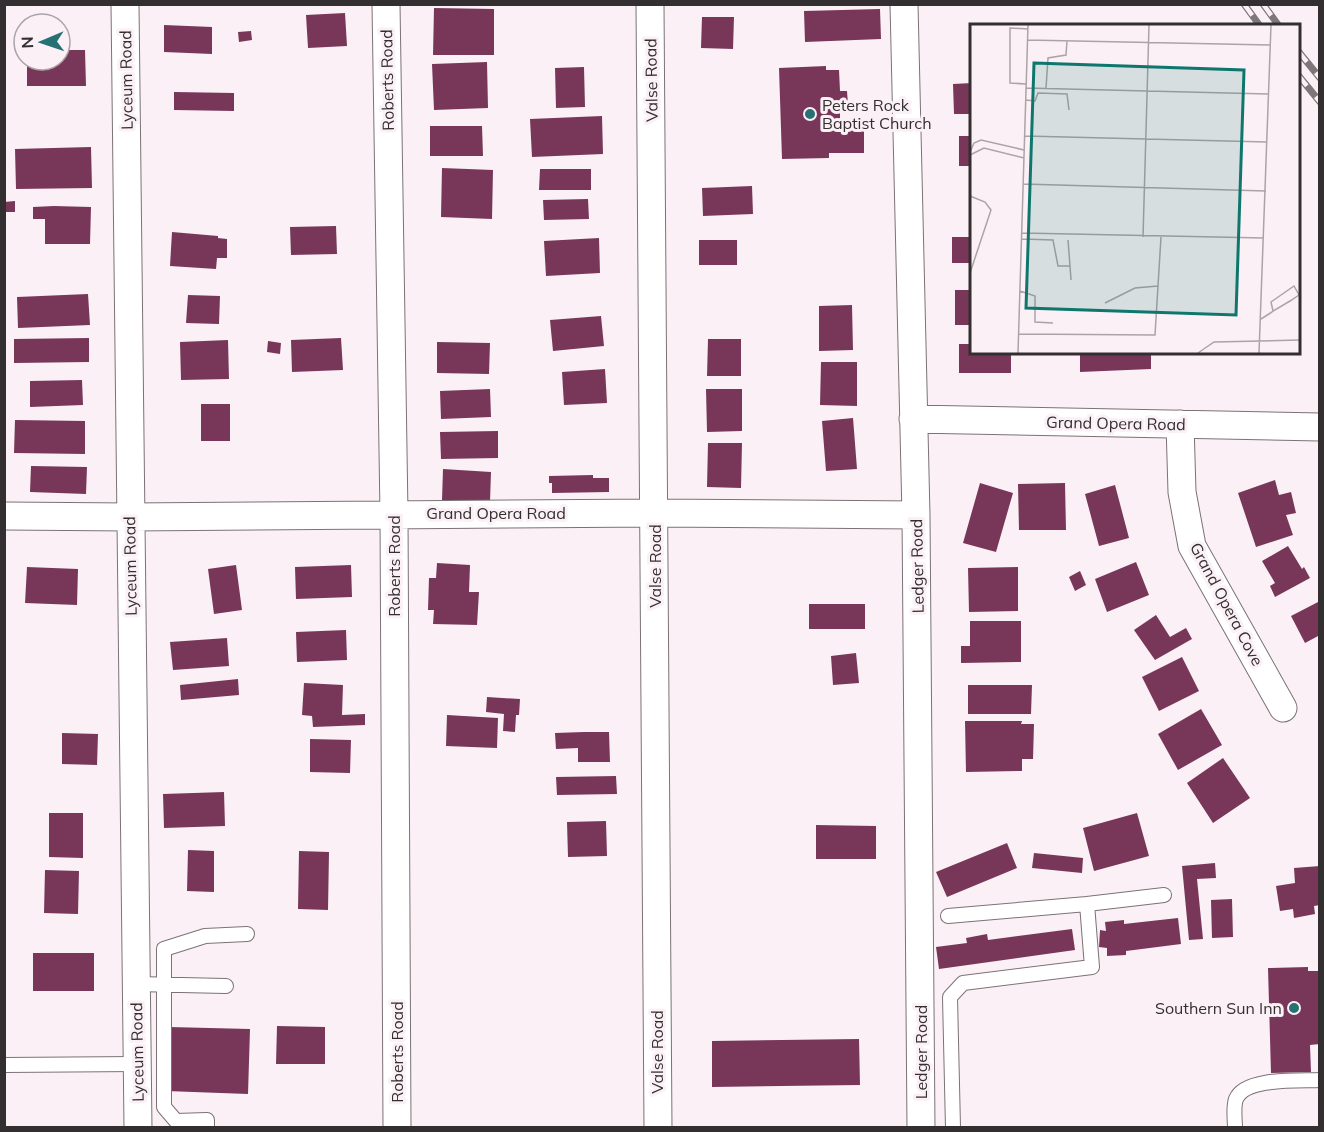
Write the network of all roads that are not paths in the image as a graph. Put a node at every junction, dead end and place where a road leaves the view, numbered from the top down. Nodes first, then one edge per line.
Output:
1 (125, 4) edge
2 (386, 4) edge
3 (650, 4) edge
4 (904, 4) edge
5 (913, 419) junction
6 (1180, 424) junction
7 (1320, 427) edge
8 (655, 513) junction
9 (394, 514) junction
10 (916, 515) junction
11 (4, 516) edge
12 (130, 517) junction
13 (1283, 708) dead end
14 (1164, 895) dead end
15 (1087, 904) junction
16 (948, 916) dead end
17 (247, 934) dead end
18 (136, 984) junction
19 (163, 985) junction
20 (226, 986) dead end
21 (137, 1064) junction
22 (4, 1065) edge
23 (1320, 1080) edge
24 (138, 1128) edge
25 (207, 1128) edge
26 (397, 1128) edge
27 (658, 1128) edge
28 (921, 1128) edge
29 (954, 1128) edge
30 (1235, 1128) edge

1 - 12 street, Lyceum Road
2 - 9 street, Roberts Road
3 - 8 street, Valse Road
4 - 5 street, Ledger Road
5 - 6 street, Grand Opera Road
5 - 10 street, Ledger Road
6 - 7 street, Grand Opera Road
6 - 13 street, Grand Opera Cove
8 - 9 street, Grand Opera Road
8 - 10 street, Grand Opera Road
8 - 27 street, Valse Road
9 - 12 street, Grand Opera Road
9 - 26 street, Roberts Road
10 - 28 street, Ledger Road
11 - 12 street, Grand Opera Road
12 - 18 street, Lyceum Road
14 - 15 lane
15 - 16 lane
15 - 29 lane
17 - 19 lane
18 - 19 lane
18 - 21 street, Lyceum Road
19 - 20 lane
19 - 25 lane
21 - 22 lane
21 - 24 street, Lyceum Road
23 - 30 lane

